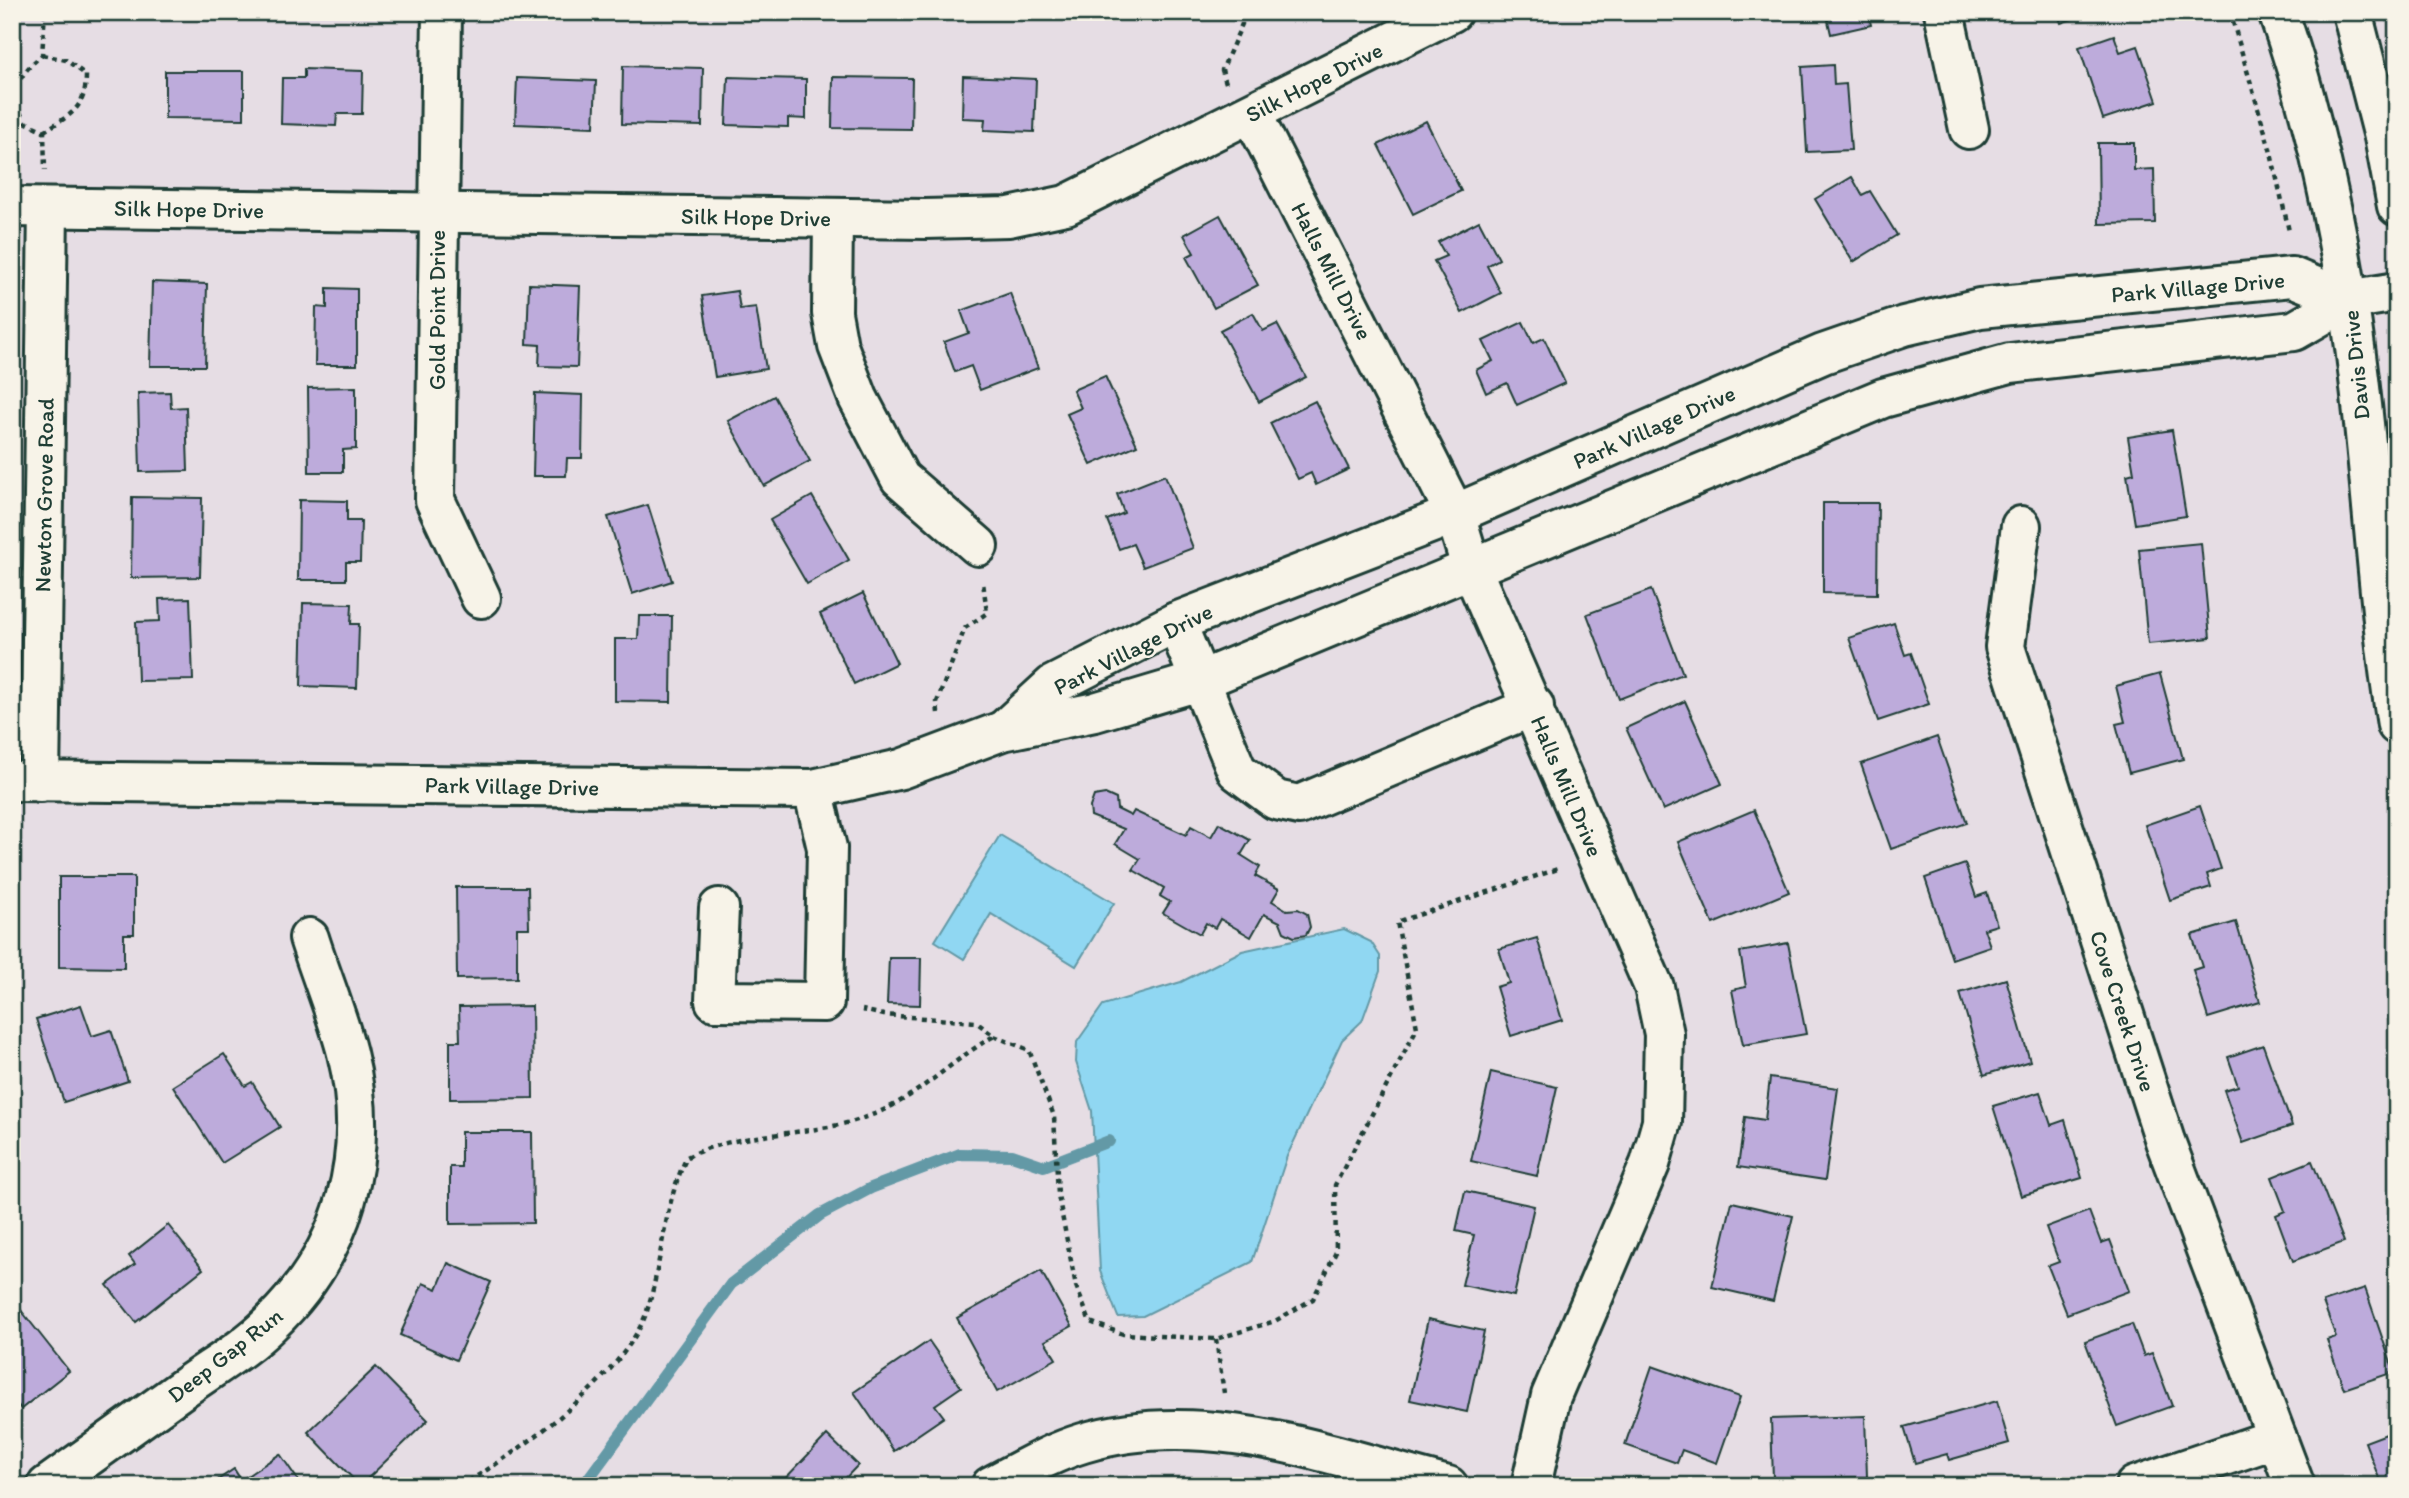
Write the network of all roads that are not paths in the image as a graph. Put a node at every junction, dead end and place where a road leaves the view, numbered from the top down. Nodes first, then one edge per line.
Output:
1 (442, 12) edge
2 (1944, 12) edge
3 (2278, 12) edge
4 (2352, 12) edge
5 (1437, 15) edge
6 (1252, 114) junction
7 (1969, 129) dead end
8 (2397, 206) edge
9 (30, 207) edge
10 (438, 212) junction
11 (833, 219) junction
12 (2397, 292) edge
13 (2348, 300) junction
14 (1455, 514) junction
15 (2021, 526) dead end
16 (978, 546) road end
17 (1472, 570) junction
18 (481, 598) dead end
19 (1176, 622) junction
20 (1199, 681) junction
21 (1534, 706) junction
22 (2397, 725) edge
23 (1002, 731) junction
24 (26, 782) edge
25 (813, 789) junction
26 (719, 908) dead end
27 (309, 937) dead end
28 (2277, 1438) junction
29 (47, 1486) edge
30 (992, 1486) edge
31 (1448, 1486) edge
32 (1531, 1486) edge
33 (2135, 1486) edge
34 (2295, 1486) edge

1 - 10 street, Gold Point Drive
2 - 7 street
3 - 13 street, Davis Drive
4 - 8 street
5 - 6 street, Silk Hope Drive
6 - 11 street, Silk Hope Drive
6 - 14 street, Halls Mill Drive
9 - 10 street, Silk Hope Drive
9 - 24 street, Newton Grove Road
10 - 11 street, Silk Hope Drive
10 - 18 street, Gold Point Drive
11 - 16 street
12 - 13 street, Park Village Drive
13 - 14 street, Park Village Drive
13 - 17 street, Park Village Drive
13 - 22 street, Davis Drive
14 - 17 street, Halls Mill Drive
14 - 19 street, Park Village Drive
15 - 28 street, Cove Creek Drive
17 - 20 street, Park Village Drive
17 - 21 street, Halls Mill Drive
19 - 20 street
19 - 23 street, Park Village Drive
20 - 21 street
20 - 23 street, Park Village Drive
21 - 32 street, Halls Mill Drive
23 - 25 street, Park Village Drive
24 - 25 street, Park Village Drive
25 - 26 street
27 - 29 street, Deep Gap Run
28 - 33 street
28 - 34 street, Cove Creek Drive
30 - 31 street

